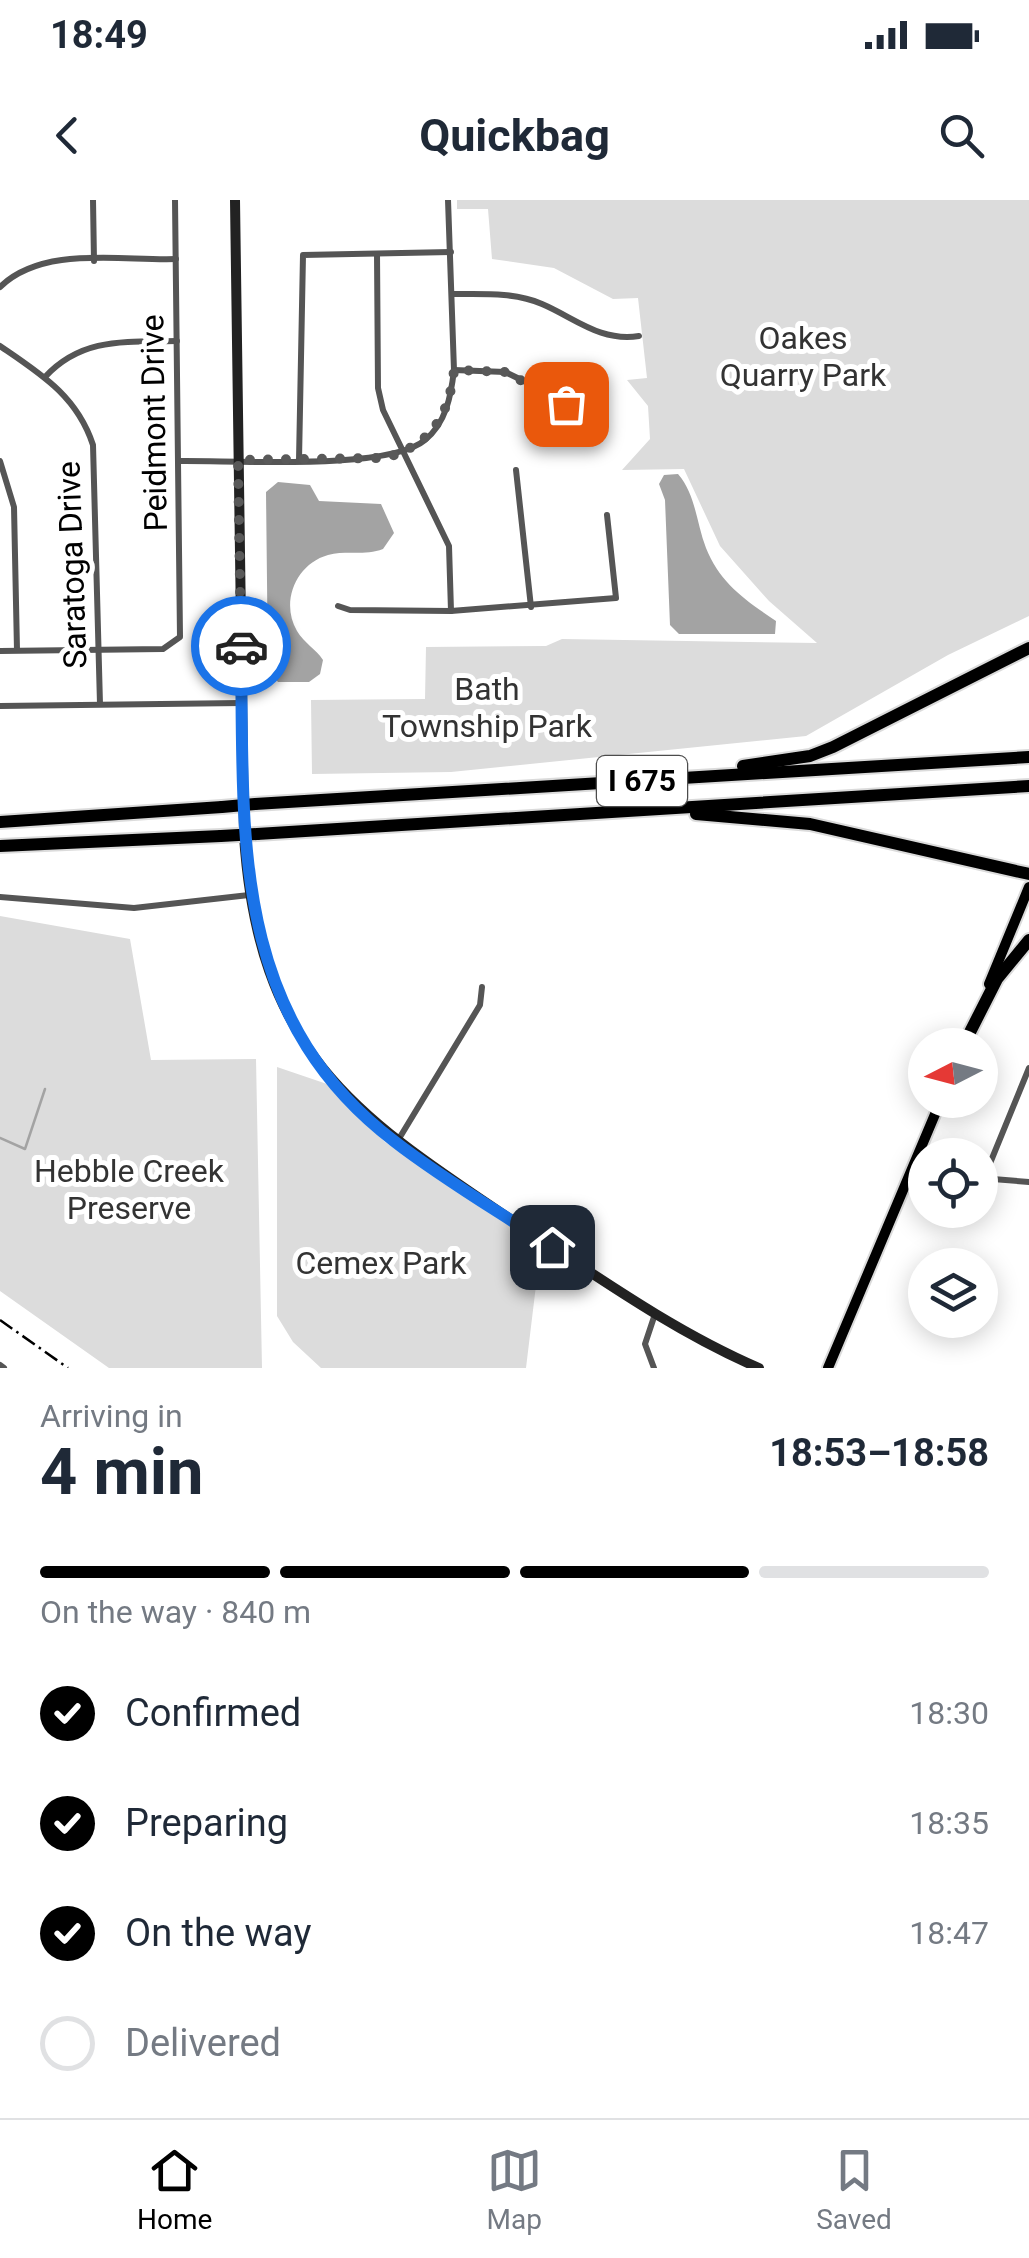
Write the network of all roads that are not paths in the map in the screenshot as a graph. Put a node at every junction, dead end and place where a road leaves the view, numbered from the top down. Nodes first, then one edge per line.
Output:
1 (93, 200) edge
2 (175, 200) edge
3 (234, 200) edge
4 (448, 200) edge
5 (452, 252) junction
6 (377, 254) junction
7 (176, 259) junction
8 (94, 260) junction
9 (0, 287) edge
10 (454, 294) junction
11 (639, 336) dead end
12 (178, 342) junction
13 (0, 346) edge
14 (454, 370) junction
15 (45, 377) junction
16 (602, 419) dead end
17 (404, 452) junction
18 (238, 460) junction
19 (299, 460) junction
20 (0, 461) edge
21 (179, 461) junction
22 (516, 470) dead end
23 (608, 514) dead end
24 (338, 606) dead end
25 (531, 606) junction
26 (451, 611) junction
27 (1029, 648) edge
28 (100, 649) junction
29 (17, 650) junction
30 (0, 651) edge
31 (242, 703) junction
32 (100, 704) junction
33 (0, 706) edge
34 (1029, 758) edge
35 (1029, 786) edge
36 (528, 789) junction
37 (614, 813) junction
38 (0, 822) edge
39 (0, 846) edge
40 (1029, 874) edge
41 (1029, 888) edge
42 (249, 895) junction
43 (0, 898) edge
44 (1029, 940) edge
45 (482, 988) dead end
46 (971, 1028) edge
47 (972, 1028) edge
48 (1029, 1068) edge
49 (998, 1141) edge
50 (396, 1143) junction
51 (998, 1179) edge
52 (1029, 1182) edge
53 (908, 1189) edge
54 (656, 1314) junction
55 (756, 1367) edge
56 (654, 1368) edge
57 (828, 1368) edge

1 - 8 street
2 - 7 street, Peidmont Drive
3 - 18 main road
4 - 5 street
5 - 6 street
5 - 10 street
6 - 17 street
6 - 19 street
7 - 8 street
7 - 12 street, Peidmont Drive
8 - 9 street
10 - 11 street
10 - 14 street
12 - 15 street
12 - 21 street, Peidmont Drive
13 - 15 street, Saratoga Drive
14 - 16 street
14 - 17 street
15 - 28 street, Saratoga Drive
17 - 19 street
17 - 26 street
18 - 19 street
18 - 21 street
18 - 31 main road
20 - 29 street
21 - 28 street, Peidmont Drive
22 - 25 street
23 - 25 street
24 - 26 street
25 - 26 street
27 - 36 highway
28 - 29 street
28 - 32 street, Saratoga Drive
29 - 30 street
31 - 32 street
31 - 42 main road
32 - 33 street
34 - 36 highway, I 675
35 - 37 highway, I 675
36 - 38 highway, I 675, bridge
37 - 39 highway, I 675, bridge
37 - 40 highway
41 - 46 main road
42 - 43 street
42 - 50 main road
44 - 47 highway
45 - 50 street
48 - 49 street
50 - 54 main road
51 - 52 street
53 - 57 main road
54 - 55 main road
54 - 56 street

